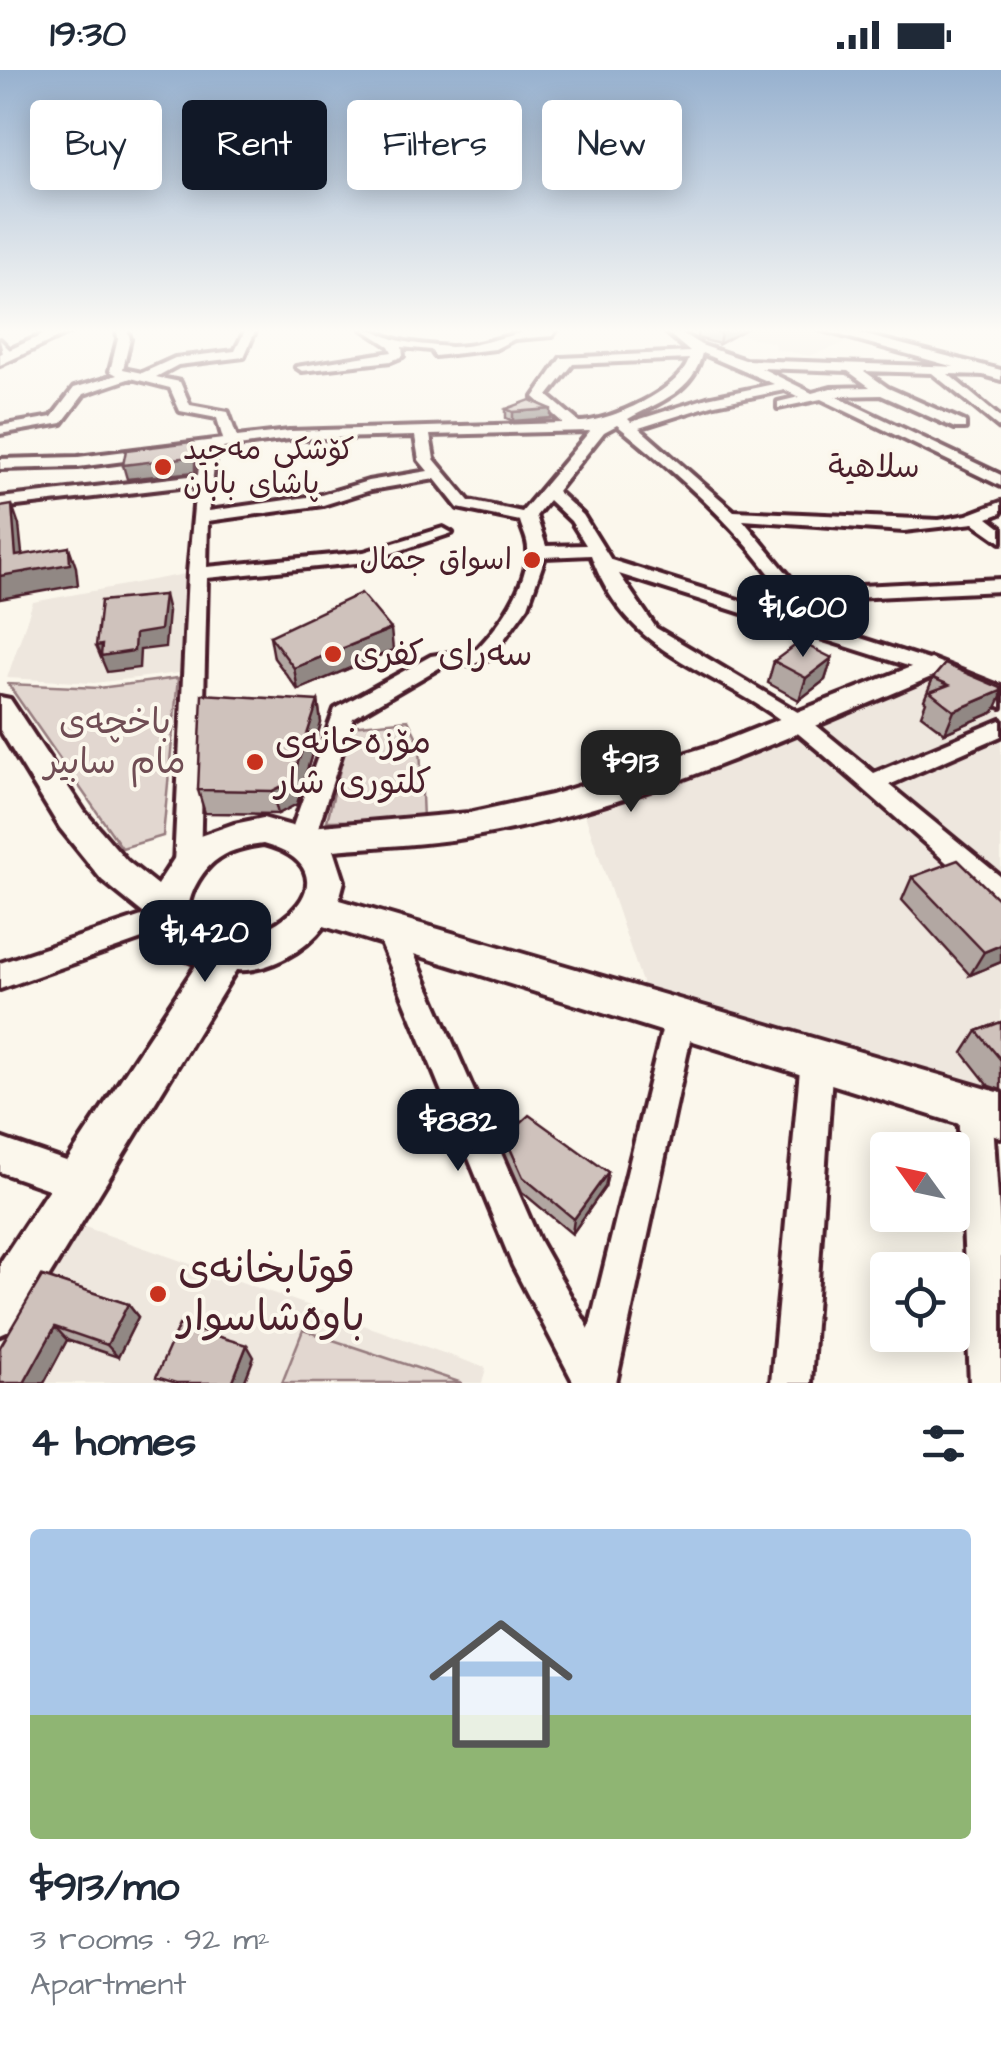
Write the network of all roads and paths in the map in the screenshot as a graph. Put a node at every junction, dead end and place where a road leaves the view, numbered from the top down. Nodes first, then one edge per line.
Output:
1 (87, 390) edge
2 (179, 390) edge
3 (543, 390) edge
4 (670, 390) edge
5 (763, 390) edge
6 (798, 390) edge
7 (959, 390) edge
8 (883, 391) joint
9 (816, 396) junction
10 (783, 405) dead end
11 (979, 408) junction
12 (1001, 409) edge
13 (617, 424) junction
14 (960, 425) dead end
15 (1001, 425) edge
16 (575, 426) junction
17 (0, 430) edge
18 (422, 433) junction
19 (220, 444) junction
20 (0, 464) edge
21 (437, 474) junction
22 (205, 480) junction
23 (1001, 480) edge
24 (548, 492) junction
25 (0, 503) edge
26 (1001, 507) edge
27 (730, 516) junction
28 (200, 517) junction
29 (527, 518) junction
30 (978, 519) junction
31 (443, 533) dead end
32 (1001, 537) edge
33 (537, 552) junction
34 (599, 557) junction
35 (197, 573) junction
36 (1001, 585) edge
37 (797, 595) junction
38 (816, 631) junction
39 (931, 667) junction
40 (1001, 698) edge
41 (0, 706) edge
42 (798, 722) junction
43 (1001, 728) edge
44 (870, 784) junction
45 (301, 840) junction
46 (186, 864) junction
47 (1001, 893) edge
48 (319, 910) junction
49 (169, 915) junction
50 (390, 930) junction
51 (224, 955) junction
52 (0, 976) edge
53 (680, 1018) junction
54 (817, 1059) junction
55 (988, 1110) edge
56 (0, 1155) edge
57 (80, 1182) junction
58 (0, 1309) edge
59 (791, 1383) edge
60 (990, 1383) edge

1 - 17 street
2 - 19 street
3 - 16 street
4 - 13 street
5 - 13 street
6 - 9 street
7 - 11 street
8 - 9 street
8 - 14 street
9 - 10 street
9 - 23 street
11 - 12 street
11 - 15 street
13 - 16 street
13 - 24 street
13 - 27 street
16 - 18 street
18 - 19 street
18 - 21 street
19 - 20 street
19 - 22 street
21 - 28 street
21 - 29 street
22 - 25 street
22 - 28 street
24 - 29 street
24 - 34 street
26 - 30 street
27 - 30 street
27 - 37 street
28 - 35 street
29 - 33 street
30 - 32 street
31 - 35 street
33 - 34 street
33 - 45 street
34 - 38 street
34 - 42 street
35 - 46 street
36 - 37 street
37 - 38 street
38 - 39 street
39 - 40 street
39 - 42 street
41 - 49 street
42 - 44 street
42 - 45 street
43 - 44 street
44 - 47 street
45 - 46 street
45 - 48 street
46 - 49 street
48 - 50 street
48 - 51 street
49 - 51 street
49 - 52 street
50 - 53 street
50 - 53 street
51 - 57 street
53 - 54 street
54 - 55 street
54 - 59 street
55 - 60 street
56 - 57 street
57 - 58 street

